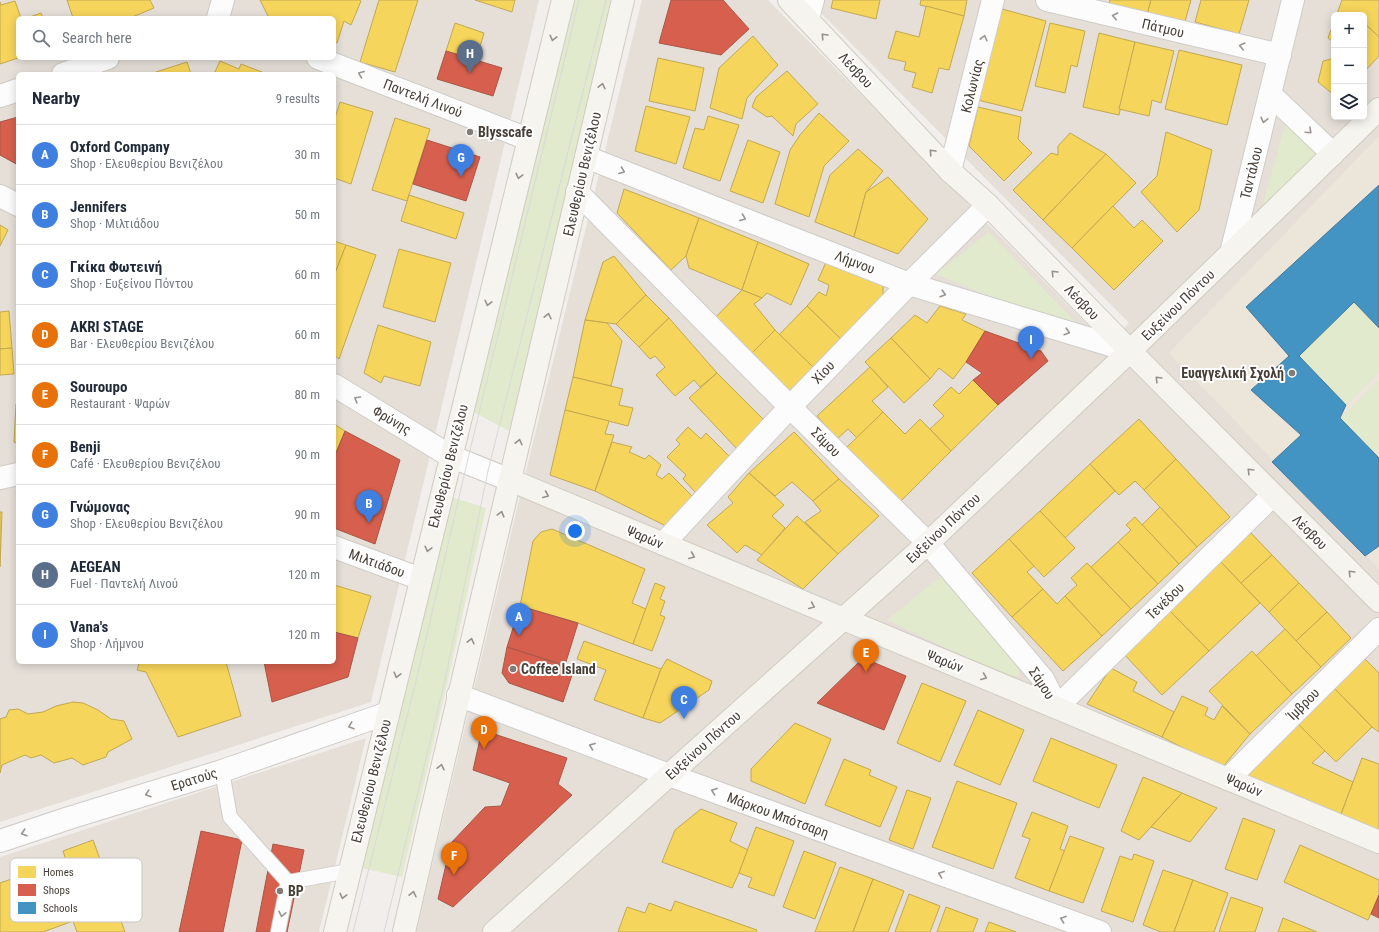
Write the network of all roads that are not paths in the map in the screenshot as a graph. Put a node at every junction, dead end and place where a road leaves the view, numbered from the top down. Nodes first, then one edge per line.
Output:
1 (223, 0) edge
2 (563, 0) edge
3 (623, 0) edge
4 (789, 0) edge
5 (993, 0) edge
6 (1047, 0) edge
7 (1293, 0) edge
8 (811, 10) edge
9 (219, 16) edge
10 (1280, 55) junction
11 (102, 60) edge
12 (323, 60) edge
13 (68, 72) edge
14 (16, 91) edge
15 (1270, 94) junction
16 (0, 96) edge
17 (1379, 109) edge
18 (528, 139) junction
19 (1333, 154) junction
20 (586, 157) junction
21 (950, 171) junction
22 (577, 192) junction
23 (0, 196) edge
24 (16, 204) edge
25 (988, 205) junction
26 (1232, 252) junction
27 (910, 284) junction
28 (1130, 351) junction
29 (336, 386) edge
30 (790, 407) junction
31 (450, 456) junction
32 (16, 474) edge
33 (0, 478) edge
34 (510, 480) junction
35 (1273, 495) junction
36 (928, 542) junction
37 (664, 544) junction
38 (336, 548) edge
39 (421, 579) junction
40 (1379, 601) edge
41 (843, 619) junction
42 (1379, 629) edge
43 (458, 695) junction
44 (1057, 707) junction
45 (388, 713) junction
46 (222, 771) junction
47 (669, 775) junction
48 (1228, 779) junction
49 (0, 841) edge
50 (1379, 842) edge
51 (350, 871) junction
52 (288, 882) junction
53 (278, 932) edge
54 (335, 932) edge
55 (404, 932) edge
56 (494, 932) edge
57 (1100, 932) edge

1 - 9 street
2 -> 18 street, Ελευθερίου Βενιζέλου
20 -> 3 street, Ελευθερίου Βενιζέλου
4 - 8 street, Λέσβου
21 -> 5 street, Κολωνίας
10 -> 6 street, Πάτμου
7 - 10 street, Ταντάλου
21 -> 8 street, Λέσβου
10 - 15 street, Ταντάλου
11 - 13 street
18 -> 12 street, Παντελή Λινού
14 - 16 street
15 -> 19 street
15 -> 26 street, Ταντάλου
17 - 19 street, Ευξείνου Πόντου
18 -> 31 street, Ελευθερίου Βενιζέλου
19 - 26 street, Ευξείνου Πόντου
20 - 22 street, Ελευθερίου Βενιζέλου
20 -> 27 street, Λήμνου
21 - 25 street, Λέσβου
22 - 30 street, Σάμου
34 -> 22 street, Ελευθερίου Βενιζέλου
23 - 24 street
25 - 27 street, Χίου
28 -> 25 street, Λέσβου
26 - 28 street, Ευξείνου Πόντου
27 -> 28 street, Λήμνου
27 - 30 street, Χίου
35 -> 28 street, Λέσβου
28 - 36 street, Ευξείνου Πόντου
31 -> 29 street, Φρύνης
30 - 36 street, Σάμου
30 - 37 street, Χίου
31 - 34 street, Φρύνης
31 -> 39 street, Ελευθερίου Βενιζέλου
32 - 33 street
34 -> 37 street, Ψαρών
43 -> 34 street, Ελευθερίου Βενιζέλου
40 -> 35 street, Λέσβου
35 - 44 street, Τενέδου
36 - 41 street, Ευξείνου Πόντου
36 - 44 street, Σάμου
37 -> 41 street, Ψαρών
38 - 39 street, Μιλτιάδου
39 -> 45 street, Ελευθερίου Βενιζέλου
41 -> 44 street, Ψαρών
41 - 47 street, Ευξείνου Πόντου
42 - 48 street, Ίμβρου
47 -> 43 street, Μάρκου Μπότσαρη
55 -> 43 street, Ελευθερίου Βενιζέλου
44 - 48 street, Ψαρών
45 -> 46 street, Ερατούς
45 - 51 street, Ελευθερίου Βενιζέλου
46 -> 49 street, Ερατούς
46 - 52 lane
47 - 56 street, Ευξείνου Πόντου
57 -> 47 street, Μάρκου Μπότσαρη
48 - 50 street, Ψαρών
51 - 52 lane
51 -> 54 street, Ελευθερίου Βενιζέλου
52 -> 53 lane

